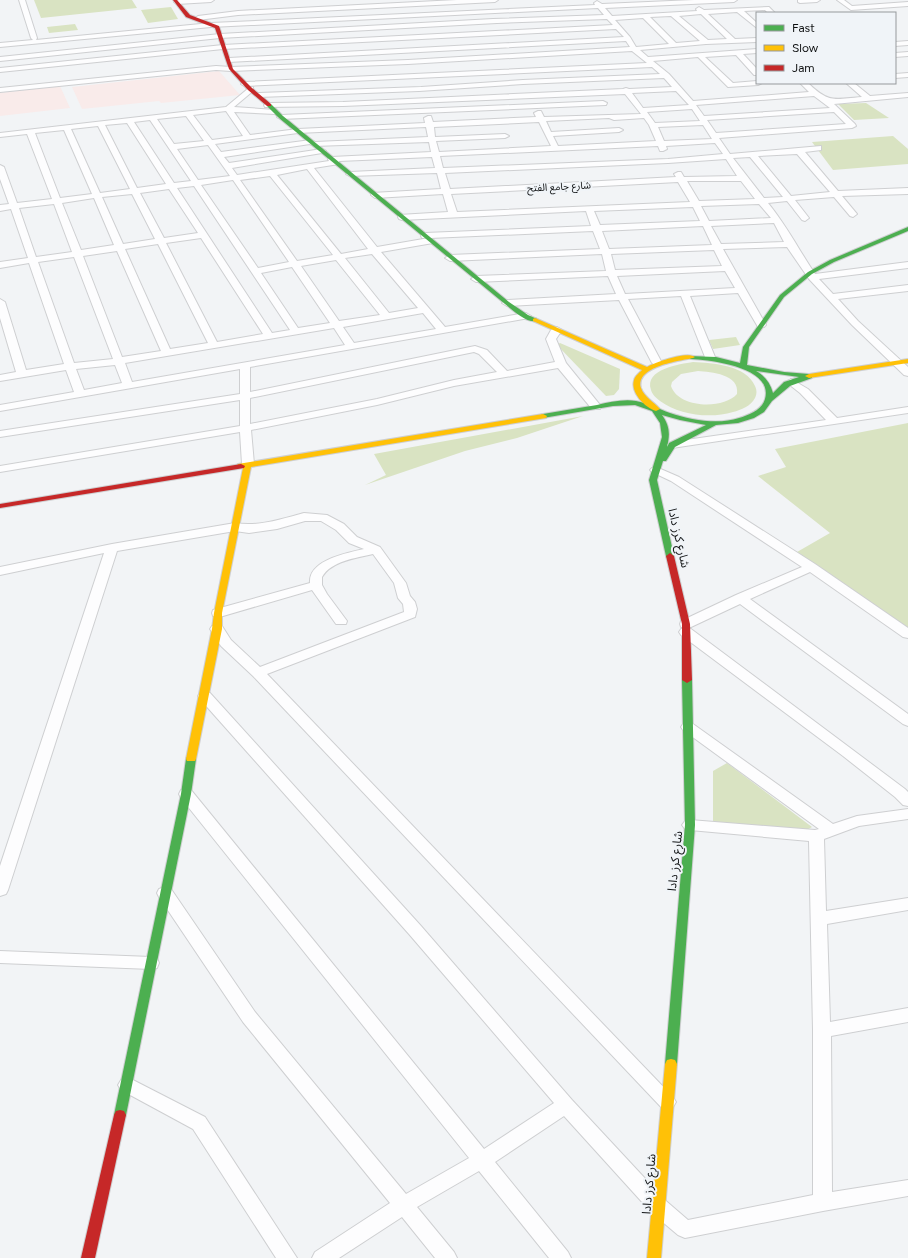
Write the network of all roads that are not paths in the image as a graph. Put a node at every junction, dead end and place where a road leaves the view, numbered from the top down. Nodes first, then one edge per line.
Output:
1 (22, 0) edge
2 (212, 0) edge
3 (381, 0) edge
4 (482, 0) edge
5 (495, 0) edge
6 (594, 0) edge
7 (734, 0) edge
8 (817, 0) edge
9 (840, 0) edge
10 (176, 1) edge
11 (692, 1) edge
12 (800, 1) dead end
13 (393, 2) edge
14 (908, 4) edge
15 (599, 6) junction
16 (206, 10) dead end
17 (739, 10) junction
18 (488, 11) junction
19 (703, 12) junction
20 (771, 12) edge
21 (187, 13) junction
22 (673, 14) junction
23 (397, 16) junction
24 (645, 16) junction
25 (610, 17) junction
26 (493, 22) junction
27 (211, 25) junction
28 (756, 25) edge
29 (618, 27) junction
30 (400, 28) junction
31 (100, 33) junction
32 (498, 33) junction
33 (220, 36) junction
34 (34, 38) junction
35 (402, 38) junction
36 (628, 39) junction
37 (756, 40) edge
38 (0, 41) edge
39 (706, 42) junction
40 (734, 42) junction
41 (908, 43) edge
42 (896, 44) edge
43 (0, 45) edge
44 (674, 45) junction
45 (504, 46) junction
46 (107, 48) junction
47 (634, 49) junction
48 (405, 50) junction
49 (756, 51) edge
50 (737, 52) junction
51 (908, 54) edge
52 (699, 55) junction
53 (896, 55) edge
54 (510, 56) junction
55 (226, 58) junction
56 (0, 59) edge
57 (647, 59) junction
58 (408, 62) junction
59 (908, 62) edge
60 (896, 63) edge
61 (114, 64) junction
62 (334, 64) junction
63 (655, 65) junction
64 (0, 70) edge
65 (517, 71) junction
66 (756, 72) edge
67 (908, 75) edge
68 (666, 76) junction
69 (896, 76) edge
70 (120, 77) junction
71 (412, 77) junction
72 (336, 79) junction
73 (522, 82) junction
74 (756, 83) edge
75 (805, 84) edge
76 (851, 84) edge
77 (248, 86) junction
78 (418, 89) junction
79 (678, 89) junction
80 (0, 90) edge
81 (626, 90) junction
82 (339, 92) junction
83 (597, 92) junction
84 (529, 94) junction
85 (815, 94) junction
86 (259, 95) junction
87 (908, 95) edge
88 (868, 98) junction
89 (422, 100) junction
90 (828, 102) junction
91 (603, 103) junction
92 (343, 104) junction
93 (268, 105) junction
94 (692, 105) junction
95 (534, 106) junction
96 (228, 109) junction
97 (835, 110) junction
98 (425, 111) junction
99 (188, 113) junction
100 (643, 113) junction
101 (278, 114) junction
102 (347, 114) junction
103 (152, 117) junction
104 (612, 117) junction
105 (129, 120) junction
106 (541, 120) junction
107 (499, 121) junction
108 (703, 121) junction
109 (100, 123) junction
110 (430, 125) junction
111 (653, 125) junction
112 (66, 127) junction
113 (619, 130) junction
114 (30, 131) junction
115 (298, 131) junction
116 (548, 134) junction
117 (0, 135) edge
118 (505, 136) junction
119 (248, 138) junction
120 (715, 138) junction
121 (433, 139) junction
122 (209, 143) junction
123 (313, 143) junction
124 (661, 143) junction
125 (625, 145) junction
126 (173, 147) junction
127 (818, 148) dead end
128 (556, 149) junction
129 (511, 150) junction
130 (322, 151) junction
131 (799, 151) junction
132 (435, 154) junction
133 (752, 154) junction
134 (218, 155) junction
135 (727, 156) junction
136 (334, 160) junction
137 (668, 161) junction
138 (227, 166) junction
139 (0, 167) edge
140 (309, 167) junction
141 (440, 170) junction
142 (272, 173) junction
143 (350, 174) junction
144 (234, 178) junction
145 (743, 178) junction
146 (682, 179) junction
147 (196, 182) junction
148 (172, 185) junction
149 (135, 190) junction
150 (908, 191) edge
151 (446, 192) junction
152 (835, 194) junction
153 (97, 195) junction
154 (375, 195) junction
155 (789, 198) junction
156 (762, 200) junction
157 (57, 201) junction
158 (696, 204) junction
159 (14, 206) junction
160 (0, 208) edge
161 (588, 209) junction
162 (453, 214) junction
163 (853, 214) dead end
164 (402, 217) junction
165 (805, 218) dead end
166 (776, 220) junction
167 (706, 224) junction
168 (597, 229) junction
169 (908, 229) edge
170 (204, 235) junction
171 (428, 239) junction
172 (161, 241) junction
173 (790, 244) junction
174 (120, 247) junction
175 (719, 247) junction
176 (374, 250) junction
177 (606, 252) junction
178 (78, 253) junction
179 (339, 256) junction
180 (450, 258) junction
181 (33, 259) junction
182 (294, 264) junction
183 (0, 265) edge
184 (908, 265) edge
185 (728, 268) junction
186 (256, 270) junction
187 (611, 273) junction
188 (811, 275) junction
189 (476, 279) junction
190 (908, 288) edge
191 (741, 290) junction
192 (684, 294) junction
193 (622, 297) junction
194 (831, 297) junction
195 (0, 302) edge
196 (507, 303) junction
197 (425, 310) junction
198 (386, 316) junction
199 (526, 316) junction
200 (336, 325) junction
201 (761, 325) junction
202 (557, 330) junction
203 (443, 331) junction
204 (296, 332) junction
205 (269, 336) junction
206 (214, 345) junction
207 (352, 347) junction
208 (739, 349) junction
209 (167, 353) junction
210 (710, 357) junction
211 (119, 361) junction
212 (908, 361) edge
213 (657, 363) junction
214 (896, 363) junction
215 (561, 364) junction
216 (245, 365) junction
217 (743, 366) junction
218 (71, 367) junction
219 (646, 369) junction
220 (908, 373) edge
221 (22, 374) junction
222 (505, 375) junction
223 (809, 376) junction
224 (0, 378) edge
225 (791, 382) junction
226 (128, 385) junction
227 (637, 387) junction
228 (80, 394) junction
229 (245, 396) junction
230 (770, 399) junction
231 (613, 404) junction
232 (596, 406) junction
233 (0, 408) edge
234 (655, 409) junction
235 (908, 410) edge
236 (834, 422) junction
237 (714, 423) junction
238 (245, 428) junction
239 (0, 434) edge
240 (672, 444) junction
241 (248, 464) junction
242 (0, 469) edge
243 (656, 470) junction
244 (0, 506) edge
245 (235, 526) junction
246 (112, 548) junction
247 (376, 550) junction
248 (811, 567) junction
249 (1, 573) edge
250 (316, 585) junction
251 (740, 598) junction
252 (218, 613) junction
253 (340, 621) dead end
254 (686, 628) junction
255 (217, 629) junction
256 (908, 634) edge
257 (258, 673) junction
258 (205, 696) junction
259 (908, 721) edge
260 (688, 727) junction
261 (186, 794) junction
262 (908, 801) edge
263 (908, 814) edge
264 (690, 825) junction
265 (823, 833) junction
266 (0, 890) edge
267 (165, 893) junction
268 (908, 904) edge
269 (818, 919) junction
270 (0, 957) edge
271 (151, 963) junction
272 (908, 1015) edge
273 (822, 1030) junction
274 (127, 1085) junction
275 (668, 1104) junction
276 (566, 1105) junction
277 (482, 1160) junction
278 (908, 1188) edge
279 (824, 1202) junction
280 (404, 1205) junction
281 (659, 1207) junction
282 (88, 1258) edge
283 (287, 1258) edge
284 (322, 1258) edge
285 (447, 1258) edge
286 (561, 1258) edge
287 (654, 1258) edge

1 - 34 street
2 - 10 street
3 - 16 street
4 - 5 street
4 - 13 street
4 - 18 street
6 - 15 street
7 - 11 street
8 - 12 street
9 - 14 street
10 - 21 main road
11 - 15 street
11 - 19 street
13 - 21 street
13 - 23 street
15 - 18 street
15 - 25 street
17 - 19 street
17 - 20 street
17 - 28 street
18 - 23 street
18 - 26 street
19 - 22 street
19 - 40 street
21 - 27 main road
21 - 31 street
22 - 24 street
22 - 39 street
23 - 27 street
23 - 30 street
24 - 25 street
24 - 44 street
25 - 26 street
25 - 29 street
26 - 30 street
26 - 32 street
27 - 31 street
27 - 33 main road
29 - 32 street
29 - 36 street
30 - 33 street
30 - 35 street
31 - 34 street
31 - 43 street
31 - 46 street
32 - 35 street
32 - 45 street
33 - 46 street
33 - 55 main road
34 - 38 street
35 - 48 street
35 - 55 street
36 - 45 street
36 - 47 street
37 - 40 street
39 - 40 street
39 - 44 street
41 - 42 street
44 - 47 street
45 - 48 street
45 - 54 street
46 - 56 street
46 - 61 street
47 - 54 street
47 - 57 street
48 - 55 street
48 - 58 street
49 - 50 street
50 - 52 street
50 - 66 street
51 - 53 street
52 - 57 street
52 - 74 street
54 - 58 street
54 - 65 street
55 - 61 street
55 - 62 street
55 - 70 street
55 - 77 main road
57 - 63 street
58 - 62 street
58 - 71 street
59 - 60 street
61 - 64 street
61 - 70 street
62 - 72 street
63 - 65 street
63 - 68 street
65 - 71 street
65 - 73 street
67 - 69 street
68 - 73 street
68 - 79 street
70 - 80 street
71 - 72 street
71 - 78 street
72 - 77 street
72 - 82 street
73 - 78 street
73 - 84 street
75 - 85 street
76 - 88 street
77 - 86 main road
77 - 96 street
78 - 82 street
78 - 89 street
79 - 81 street
79 - 94 street
81 - 83 street
81 - 100 street
82 - 86 street
82 - 92 street
83 - 84 street
83 - 91 street
84 - 89 street
84 - 95 street
85 - 90 street
85 - 94 street
86 - 93 main road
87 - 88 street
88 - 90 street
89 - 92 street
89 - 98 street
90 - 97 street
91 - 95 street
91 - 104 street
92 - 93 street
92 - 102 street
93 - 101 main road
94 - 100 street
94 - 108 street
95 - 98 street
95 - 106 street
96 - 99 street
96 - 101 street
96 - 119 street
97 - 108 street
97 - 120 street
98 - 102 street
98 - 110 street
99 - 103 street
99 - 122 street
100 - 104 street
100 - 111 street
101 - 102 street
101 - 115 main road
103 - 105 street
103 - 126 street
104 - 106 street
104 - 113 street
105 - 109 street
105 - 148 street
106 - 107 street
106 - 116 street
107 - 110 street
107 - 118 street
108 - 111 street
108 - 120 street
109 - 112 street
109 - 149 street
110 - 115 street
110 - 121 street
111 - 124 street
112 - 114 street
112 - 153 street
113 - 116 street
113 - 125 street
114 - 117 street
114 - 157 street
115 - 119 street
115 - 123 main road
116 - 128 street
118 - 121 street
118 - 129 street
119 - 122 street
120 - 124 street
120 - 135 street
121 - 123 street
121 - 132 street
122 - 126 street
122 - 134 street
123 - 130 main road
123 - 134 street
124 - 125 street
124 - 137 street
125 - 128 street
126 - 147 street
127 - 131 street
128 - 129 street
129 - 132 street
130 - 136 main road
130 - 138 street
131 - 133 street
131 - 152 street
132 - 136 street
132 - 141 street
133 - 135 street
133 - 155 street
134 - 138 street
135 - 137 street
135 - 145 street
136 - 140 street
136 - 143 main road
137 - 141 street
137 - 146 street
138 - 144 street
139 - 159 street
140 - 142 street
140 - 176 street
141 - 143 street
141 - 151 street
142 - 144 street
142 - 179 street
143 - 154 main road
144 - 147 street
144 - 182 street
145 - 146 street, شارع جامع الفتح
145 - 156 street
146 - 151 street, شارع جامع الفتح
146 - 158 street
147 - 148 street
147 - 186 street
148 - 149 street
148 - 170 street
149 - 153 street
149 - 172 street
150 - 152 street
151 - 154 street, شارع جامع الفتح
151 - 162 street
152 - 155 street
152 - 163 street
153 - 157 street
153 - 174 street
154 - 164 main road
155 - 156 street
155 - 165 street
156 - 158 street
156 - 166 street
157 - 159 street
157 - 178 street
158 - 161 street
158 - 167 street
159 - 160 street
159 - 181 street
161 - 162 street
161 - 168 street
162 - 164 street
164 - 171 main road
166 - 167 street
166 - 173 street
167 - 168 street
167 - 175 street
168 - 171 street
168 - 177 street
169 - 188 main road
170 - 172 street
170 - 205 street
171 - 176 street
171 - 180 main road
172 - 174 street
172 - 206 street
173 - 175 street
173 - 188 street
174 - 178 street
174 - 209 street
175 - 177 street
175 - 185 street
176 - 179 street
176 - 197 street
177 - 180 street
177 - 187 street
178 - 181 street
178 - 211 street
179 - 182 street
179 - 198 street
180 - 189 main road
181 - 183 street
181 - 218 street
182 - 186 street
182 - 200 street
184 - 188 street
185 - 187 street
185 - 191 street
186 - 204 street
187 - 189 street
187 - 193 street
188 - 194 street
188 - 201 main road
189 - 196 main road
190 - 194 street
191 - 192 street
191 - 201 street
192 - 193 street
192 - 210 street
193 - 196 street
193 - 213 street
194 - 214 street
195 - 221 street
196 - 199 main road
197 - 198 street
197 - 203 street
198 - 200 street
199 - 202 main road
199 - 203 street
200 - 204 street
200 - 207 street
201 - 208 main road
202 - 215 street
202 - 219 main road
203 - 207 street
204 - 205 street
205 - 206 street
206 - 209 street
207 - 216 street
208 - 210 main road
208 - 217 main road
209 - 211 street
210 - 213 main road
210 - 217 main road
211 - 218 street
211 - 226 street
212 - 214 main road
213 - 219 main road
214 - 220 street
214 - 223 main road
215 - 222 street
215 - 232 street
216 - 226 street
216 - 229 street
217 - 223 main road
217 - 230 main road
218 - 221 street
218 - 228 street
219 - 227 main road
221 - 224 street
222 - 229 street
222 - 238 street
223 - 225 main road
225 - 230 main road
225 - 236 street
226 - 228 street
227 - 231 main road
227 - 234 main road
228 - 233 street
229 - 238 street
229 - 239 street
230 - 237 main road
231 - 232 main road
231 - 234 main road
232 - 241 main road
234 - 237 main road
234 - 243 main road
235 - 236 street
236 - 240 street
237 - 240 main road
238 - 241 street
238 - 242 street
240 - 243 main road
241 - 244 main road
241 - 245 main road
243 - 248 street
243 - 254 main road, شارع كرز دادا
245 - 246 street
245 - 247 street
245 - 252 main road
246 - 249 street
246 - 266 street
247 - 250 street
247 - 257 street
248 - 251 street
248 - 256 street
250 - 252 street
250 - 253 street
251 - 254 street
251 - 259 street
252 - 255 main road
254 - 260 main road, شارع كرز دادا
254 - 262 street
255 - 257 street
255 - 258 main road
257 - 275 street
258 - 261 main road
258 - 276 street
260 - 264 main road, شارع كرز دادا
260 - 265 street
261 - 267 main road
261 - 277 street
263 - 265 street
264 - 265 street
264 - 275 main road, شارع كرز دادا
265 - 269 street
267 - 271 main road
267 - 280 street
268 - 269 street
269 - 273 street
270 - 271 street
271 - 274 main road
272 - 273 street
273 - 279 street
274 - 282 main road
274 - 283 street
275 - 281 main road, شارع كرز دادا
276 - 277 street
276 - 281 street
277 - 280 street
277 - 286 street
278 - 279 street
279 - 281 street
280 - 284 street
280 - 285 street
281 - 287 main road, شارع كرز دادا

